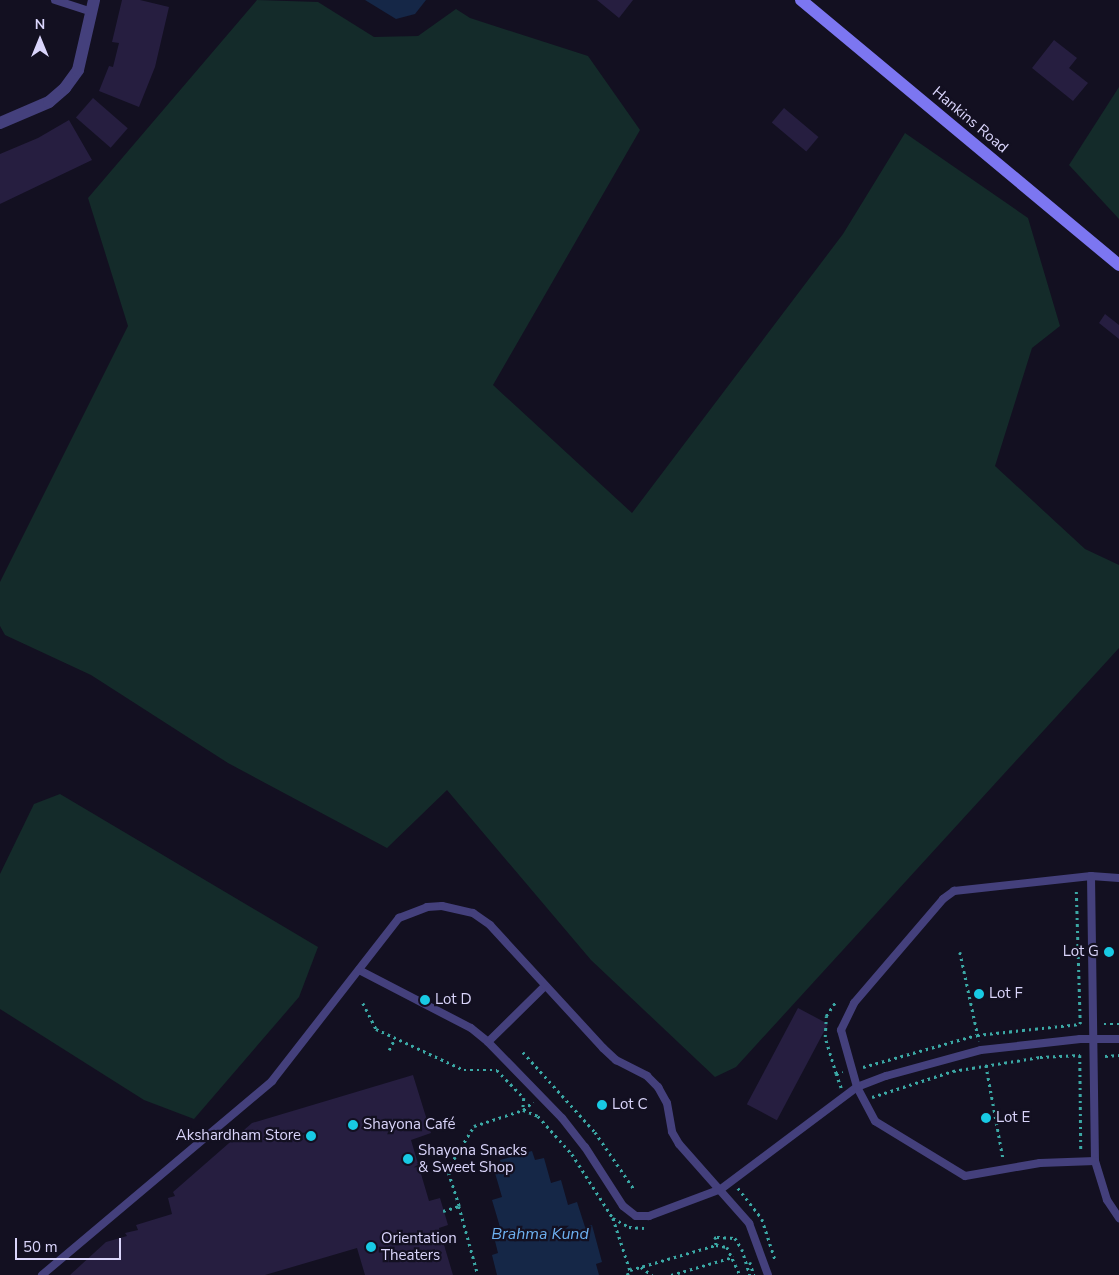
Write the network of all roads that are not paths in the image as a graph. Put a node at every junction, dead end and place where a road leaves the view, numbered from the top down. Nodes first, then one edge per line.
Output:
1 (54, 0) edge
2 (801, 0) edge
3 (93, 6) edge
4 (0, 123) edge
5 (1119, 265) edge
6 (1091, 876) junction
7 (1119, 878) edge
8 (359, 970) junction
9 (545, 986) junction
10 (1094, 1038) junction
11 (1119, 1039) edge
12 (488, 1042) junction
13 (857, 1087) junction
14 (1095, 1161) junction
15 (721, 1189) junction
16 (1119, 1218) edge
17 (42, 1275) edge
18 (768, 1275) edge

1 - 3 lane
2 - 5 main road, Hankins Road
3 - 4 street
6 - 7 lane
6 - 10 lane
6 - 13 lane
8 - 9 lane
8 - 12 lane
8 - 17 lane
9 - 12 lane
9 - 15 lane
10 - 11 lane
10 - 13 lane
10 - 14 lane
12 - 15 lane
13 - 14 lane
13 - 15 lane
14 - 16 lane
15 - 18 lane

